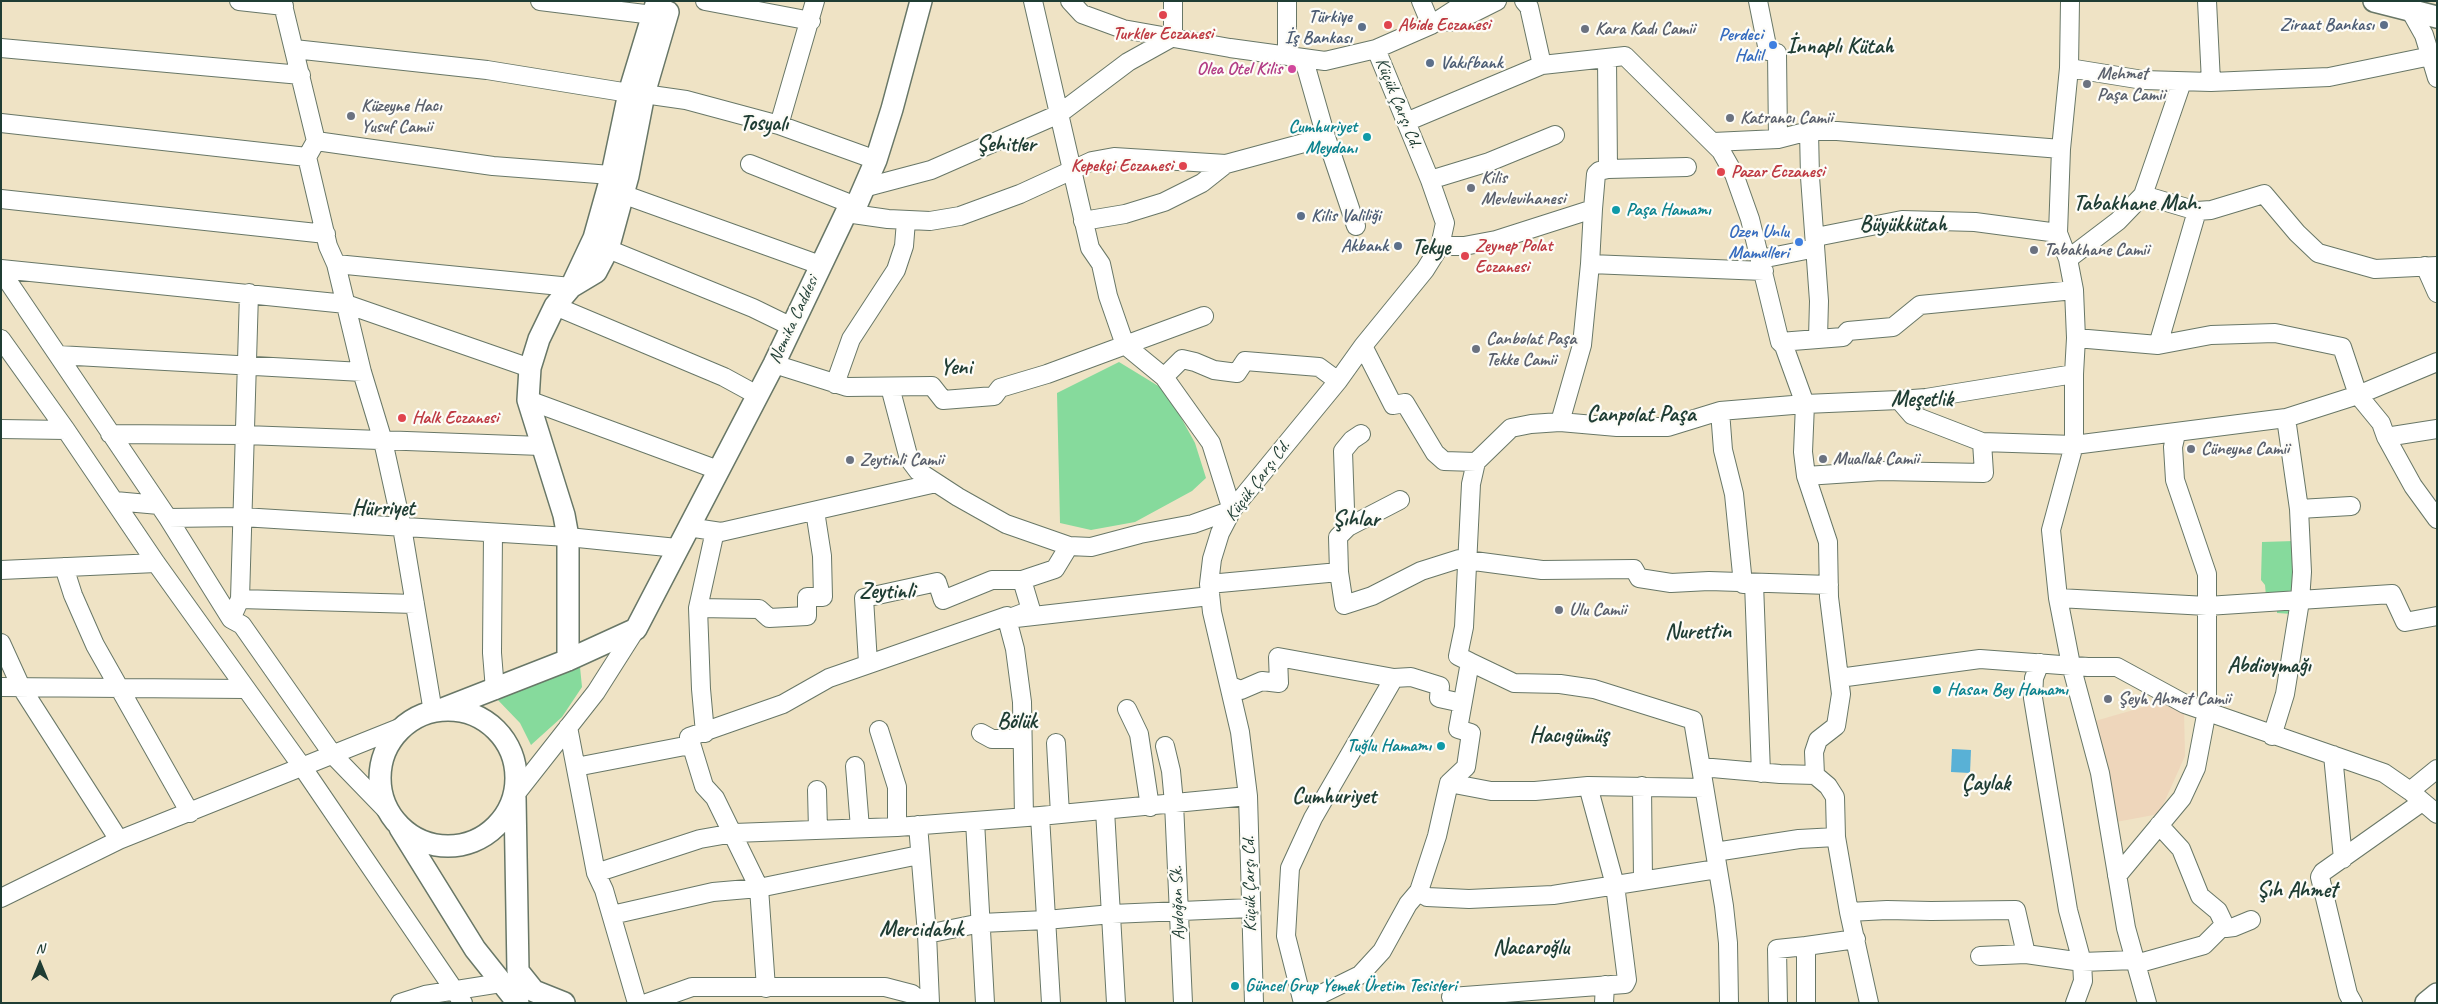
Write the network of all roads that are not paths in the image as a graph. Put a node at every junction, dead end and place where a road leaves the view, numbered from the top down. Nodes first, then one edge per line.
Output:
1 (239, 1) edge
2 (540, 1) edge
3 (671, 1) edge
4 (705, 1) edge
5 (816, 1) edge
6 (921, 1) edge
7 (1033, 1) edge
8 (1070, 1) edge
9 (1172, 1) edge
10 (1286, 1) edge
11 (1422, 1) edge
12 (1468, 1) edge
13 (1497, 1) edge
14 (1524, 1) edge
15 (1758, 1) edge
16 (2070, 1) edge
17 (2207, 1) edge
18 (2374, 1) edge
19 (283, 4) edge
20 (756, 5) edge
21 (2410, 6) edge
22 (655, 8) edge
23 (2437, 17) edge
24 (811, 20) junction
25 (1432, 26) junction
26 (1173, 38) junction
27 (1, 48) edge
28 (294, 49) junction
29 (1376, 49) junction
30 (1288, 55) junction
31 (2431, 56) junction
32 (1607, 58) junction
33 (1304, 60) junction
34 (1542, 65) junction
35 (2069, 68) junction
36 (300, 75) junction
37 (2437, 78) edge
38 (2182, 82) junction
39 (2211, 82) junction
40 (636, 93) junction
41 (1059, 114) junction
42 (1406, 122) junction
43 (1, 123) edge
44 (779, 125) junction
45 (1809, 131) junction
46 (1555, 135) dead end
47 (1326, 137) junction
48 (1778, 139) junction
49 (316, 141) junction
50 (1714, 142) junction
51 (2062, 149) junction
52 (307, 157) junction
53 (876, 160) junction
54 (750, 164) dead end
55 (1226, 164) junction
56 (1687, 167) dead end
57 (1071, 169) junction
58 (1608, 169) junction
59 (1430, 180) junction
60 (618, 183) junction
61 (2143, 195) junction
62 (1, 199) edge
63 (855, 202) junction
64 (1593, 209) junction
65 (2197, 211) junction
66 (906, 221) junction
67 (1084, 221) junction
68 (1356, 226) dead end
69 (2058, 233) junction
70 (326, 234) junction
71 (1816, 237) junction
72 (1440, 246) junction
73 (608, 249) junction
74 (2068, 259) junction
75 (336, 264) junction
76 (1590, 264) junction
77 (820, 265) junction
78 (1763, 265) junction
79 (2431, 266) edge
80 (1, 270) edge
81 (571, 286) junction
82 (2074, 290) junction
83 (249, 293) junction
84 (2437, 293) edge
85 (346, 304) junction
86 (555, 306) junction
87 (1204, 316) dead end
88 (792, 327) junction
89 (1818, 338) junction
90 (2076, 338) junction
91 (1, 339) edge
92 (1780, 342) junction
93 (1125, 345) junction
94 (2158, 345) junction
95 (1363, 346) junction
96 (58, 355) junction
97 (2437, 362) edge
98 (774, 364) junction
99 (247, 366) junction
100 (530, 368) junction
101 (362, 372) junction
102 (2074, 374) junction
103 (1164, 377) junction
104 (1338, 381) junction
105 (835, 384) junction
106 (890, 386) junction
107 (757, 395) junction
108 (2358, 395) junction
109 (528, 400) junction
110 (1900, 400) junction
111 (1805, 404) junction
112 (1720, 411) junction
113 (2286, 418) junction
114 (1560, 422) junction
115 (1, 429) edge
116 (2437, 429) edge
117 (66, 430) junction
118 (110, 434) junction
119 (1361, 434) dead end
120 (2176, 434) junction
121 (245, 435) junction
122 (2386, 437) junction
123 (383, 441) junction
124 (1982, 442) junction
125 (541, 446) junction
126 (2074, 446) junction
127 (1476, 462) junction
128 (718, 470) junction
129 (1806, 476) junction
130 (936, 483) junction
131 (1400, 500) dead end
132 (115, 501) junction
133 (2351, 506) dead end
134 (2300, 509) junction
135 (1232, 510) junction
136 (163, 511) junction
137 (814, 511) junction
138 (242, 517) junction
139 (2437, 519) edge
140 (688, 527) junction
141 (1348, 527) junction
142 (402, 528) junction
143 (715, 531) junction
144 (492, 533) junction
145 (568, 537) junction
146 (1069, 546) junction
147 (677, 548) junction
148 (1468, 561) junction
149 (156, 563) junction
150 (64, 567) junction
151 (1, 570) edge
152 (1340, 572) junction
153 (1022, 580) junction
154 (1748, 583) junction
155 (1830, 585) junction
156 (1210, 590) junction
157 (2058, 598) junction
158 (240, 599) junction
159 (2300, 601) junction
160 (415, 604) junction
161 (2207, 606) junction
162 (698, 608) junction
163 (2437, 616) edge
164 (231, 619) junction
165 (1007, 619) junction
166 (636, 629) junction
167 (1, 643) edge
168 (568, 660) junction
169 (1470, 662) junction
170 (868, 663) junction
171 (2040, 663) junction
172 (2072, 665) junction
173 (1394, 678) junction
174 (1840, 678) junction
175 (1231, 686) junction
176 (1, 687) edge
177 (20, 687) junction
178 (245, 688) junction
179 (121, 689) junction
180 (494, 690) junction
181 (1462, 703) junction
182 (1127, 709) dead end
183 (2207, 710) junction
184 (436, 711) junction
185 (404, 726) junction
186 (568, 727) junction
187 (879, 730) dead end
188 (705, 733) junction
189 (982, 734) dead end
190 (2272, 736) junction
191 (1022, 739) junction
192 (1056, 743) dead end
193 (690, 745) junction
194 (1165, 746) dead end
195 (333, 755) junction
196 (2333, 755) junction
197 (855, 766) dead end
198 (1701, 766) junction
199 (576, 767) junction
200 (303, 768) junction
201 (2437, 768) edge
202 (1762, 773) junction
203 (1815, 775) junction
204 (1449, 783) junction
205 (1588, 786) junction
206 (1642, 786) junction
207 (1704, 788) junction
208 (817, 790) dead end
209 (515, 795) junction
210 (1248, 796) junction
211 (2416, 796) junction
212 (1174, 803) junction
213 (1150, 806) junction
214 (1106, 810) junction
215 (190, 813) junction
216 (1060, 814) junction
217 (2437, 814) edge
218 (393, 817) junction
219 (1032, 817) junction
220 (975, 821) junction
221 (2160, 824) junction
222 (918, 825) junction
223 (897, 827) junction
224 (860, 828) junction
225 (818, 830) junction
226 (734, 833) junction
227 (1836, 837) junction
228 (119, 840) junction
229 (920, 854) junction
230 (2343, 859) junction
231 (1716, 861) junction
232 (596, 873) junction
233 (2117, 876) junction
234 (1643, 880) junction
235 (1615, 885) junction
236 (759, 888) junction
237 (1419, 890) junction
238 (1, 898) edge
239 (1251, 908) junction
240 (1178, 911) junction
241 (1849, 912) junction
242 (1112, 914) junction
243 (612, 915) junction
244 (1046, 920) junction
245 (2251, 920) dead end
246 (981, 923) junction
247 (2224, 925) junction
248 (927, 934) junction
249 (1856, 939) junction
250 (1806, 946) junction
251 (2026, 954) junction
252 (1980, 956) dead end
253 (2082, 962) junction
254 (2136, 962) junction
255 (766, 988) junction
256 (507, 994) edge
257 (1604, 994) edge
258 (2437, 994) edge
259 (460, 995) edge
260 (1452, 997) dead end
261 (400, 1003) edge
262 (564, 1003) edge
263 (637, 1003) edge
264 (646, 1003) edge
265 (923, 1003) edge
266 (930, 1003) edge
267 (984, 1003) edge
268 (1051, 1003) edge
269 (1116, 1003) edge
270 (1183, 1003) edge
271 (1254, 1003) edge
272 (1729, 1003) edge
273 (1778, 1003) edge
274 (1806, 1003) edge
275 (1869, 1003) edge
276 (2075, 1003) edge
277 (2147, 1003) edge
278 (2354, 1003) edge
279 (2426, 1003) edge

1 - 19 street
2 - 22 street
3 - 40 main road
4 - 20 street
5 - 24 street
6 - 53 main road, Nemika Caddesi
7 - 41 street
8 - 26 street
9 - 26 street
10 - 30 street
11 - 25 street
12 - 25 street
13 - 25 street
14 - 34 street
15 - 48 street
16 - 35 street
17 - 39 street
18 - 21 main road
19 - 28 street
20 - 24 street
21 - 23 main road
21 - 31 street
22 - 40 main road
24 - 44 street
25 - 29 street
26 - 30 street
26 - 41 street
27 - 36 street
28 - 36 street
28 - 40 street
29 - 33 street
29 - 42 street, Küçük Çarşı Cd.
30 - 33 street
31 - 37 street
31 - 39 street
32 - 34 street
32 - 50 street
32 - 58 street
33 - 47 street
34 - 42 street
35 - 38 street
35 - 51 street
36 - 49 street
38 - 39 street
38 - 61 street
40 - 44 street
40 - 60 main road
41 - 57 street
41 - 63 street
42 - 59 street, Küçük Çarşı Cd.
43 - 52 street
44 - 53 street
45 - 48 street
45 - 51 street
45 - 71 street
46 - 59 street
47 - 55 street
47 - 68 street
48 - 50 street
49 - 52 street
49 - 60 street
50 - 78 street
51 - 69 street
52 - 70 street
53 - 63 main road, Nemika Caddesi
54 - 63 street
55 - 57 street
55 - 67 street
56 - 58 street
57 - 66 street
57 - 67 street
58 - 64 street
59 - 72 street, Küçük Çarşı Cd.
60 - 73 main road
60 - 77 street
60 - 81 main road
61 - 65 street
61 - 74 street
62 - 70 street
63 - 66 street
63 - 77 main road, Nemika Caddesi
64 - 72 street
64 - 76 street
65 - 79 street
65 - 94 street
66 - 105 street
67 - 93 street
69 - 71 street
69 - 74 street
70 - 75 street
71 - 78 street
71 - 89 street
72 - 95 street, Küçük Çarşı Cd.
73 - 81 main road
73 - 88 street
74 - 82 street
75 - 81 street
75 - 85 street
76 - 78 street
76 - 114 street
77 - 88 main road, Nemika Caddesi
78 - 92 street
79 - 84 street
80 - 83 street
80 - 96 street
81 - 86 main road
82 - 89 street
82 - 90 street
83 - 85 street
83 - 99 street
85 - 100 street
85 - 101 street
86 - 100 main road
86 - 107 street
87 - 93 street
88 - 98 main road, Nemika Caddesi
89 - 92 street
90 - 94 street
90 - 102 street
91 - 117 street
92 - 111 street
93 - 103 street
93 - 106 street
94 - 108 street
95 - 104 street, Küçük Çarşı Cd.
95 - 127 street
96 - 99 street
96 - 118 street
97 - 108 street
98 - 105 street
98 - 107 main road, Nemika Caddesi
99 - 101 street
99 - 121 street
100 - 109 main road
101 - 123 street
102 - 110 street
102 - 126 street
103 - 104 street
103 - 135 street
104 - 135 street, Küçük Çarşı Cd.
105 - 106 street
106 - 130 street
107 - 128 main road, Nemika Caddesi
108 - 113 street
108 - 122 street
109 - 125 main road
109 - 128 street
110 - 111 street
110 - 124 street
111 - 112 street
111 - 129 street
112 - 114 street
112 - 154 street
113 - 120 street
113 - 134 street
114 - 127 street
115 - 117 street
116 - 122 street
117 - 132 street
118 - 121 street
118 - 136 street
119 - 141 street
120 - 126 street
120 - 161 street
121 - 123 street
121 - 138 street
122 - 139 street
123 - 125 street
123 - 142 street
124 - 126 street
124 - 129 street
125 - 145 main road
126 - 157 street
127 - 148 street
128 - 140 main road, Nemika Caddesi
129 - 155 street
130 - 137 street
130 - 146 street
131 - 141 street
132 - 136 street
132 - 149 street
133 - 134 street
134 - 159 street
135 - 146 street
135 - 156 street, Küçük Çarşı Cd.
136 - 138 street
136 - 164 street
137 - 143 street
137 - 162 street
138 - 142 street
138 - 158 street
140 - 143 street
140 - 147 main road, Nemika Caddesi
141 - 152 street
142 - 144 street
142 - 160 street
143 - 162 street
144 - 145 street
144 - 180 street
145 - 147 street
145 - 168 main road
146 - 153 street
147 - 166 main road, Nemika Caddesi
148 - 152 street
148 - 154 street
148 - 169 street
149 - 150 street
149 - 178 street
150 - 151 street
150 - 179 street
152 - 156 street
153 - 165 street
153 - 170 street
154 - 155 street
154 - 202 street
155 - 174 street
156 - 165 street
156 - 175 street, Küçük Çarşı Cd.
157 - 161 street
157 - 172 street
158 - 160 street
158 - 164 street
159 - 161 street
159 - 163 street
159 - 190 street
160 - 184 street
161 - 183 street
162 - 188 street
164 - 195 street
165 - 170 street
165 - 191 street
166 - 168 main road
166 - 186 street
167 - 177 street
168 - 180 main road
169 - 181 street
169 - 198 street
170 - 188 street
171 - 172 street
171 - 174 street
171 - 253 street
172 - 183 street
172 - 233 street
173 - 175 street
173 - 181 street
173 - 237 street
174 - 203 street
175 - 210 street, Küçük Çarşı Cd.
176 - 177 street
177 - 179 street
177 - 228 street
178 - 179 street
178 - 200 street
179 - 215 street
180 - 184 main road
181 - 204 street
182 - 213 street
183 - 190 street
183 - 221 street
184 - 185 main road
184 - 209 main road
185 - 195 street
185 - 218 main road
186 - 199 street
186 - 209 street
187 - 223 street
188 - 193 street
189 - 191 street
190 - 196 street
191 - 219 street
192 - 216 street
193 - 199 street
193 - 226 street
194 - 212 street, Aydoğan Sk.
195 - 200 street
195 - 218 street
196 - 211 street
196 - 230 street
197 - 224 street
198 - 202 street
198 - 207 street
199 - 232 street
200 - 215 street
200 - 259 street
201 - 211 street
202 - 203 street
203 - 227 street
204 - 205 street
204 - 237 street
205 - 206 street
205 - 235 street
206 - 207 street
206 - 234 street
207 - 231 street
208 - 225 street
209 - 218 main road
209 - 262 main road
210 - 212 street
210 - 239 street, Küçük Çarşı Cd.
211 - 217 street
211 - 230 street
212 - 213 street
212 - 240 street, Aydoğan Sk.
213 - 214 street
214 - 216 street
214 - 242 street
215 - 228 street
216 - 219 street
218 - 256 main road
219 - 220 street
219 - 244 street
220 - 222 street
220 - 246 street
221 - 233 street
221 - 247 street
222 - 223 street
222 - 229 street
223 - 224 street
224 - 225 street
225 - 226 street
226 - 232 street
226 - 236 street
227 - 231 street
227 - 241 street
228 - 238 street
229 - 236 street
229 - 248 street
230 - 278 street
231 - 234 street
231 - 272 street
232 - 243 street
233 - 254 street
234 - 235 street
235 - 237 street
235 - 257 street
236 - 243 street
236 - 255 street
239 - 240 street
239 - 271 street, Küçük Çarşı Cd.
240 - 242 street
240 - 270 street, Aydoğan Sk.
241 - 249 street
241 - 251 street
242 - 244 street
242 - 269 street
243 - 263 street
244 - 246 street
244 - 268 street
245 - 247 street
246 - 248 street
246 - 267 street
247 - 254 street
248 - 266 street
249 - 250 street
249 - 275 street
250 - 273 street
250 - 274 street
251 - 252 street
251 - 253 street
253 - 254 street
253 - 276 street
254 - 277 street
255 - 264 street
255 - 265 street
256 - 259 street
257 - 260 street
258 - 279 main road
259 - 261 street

